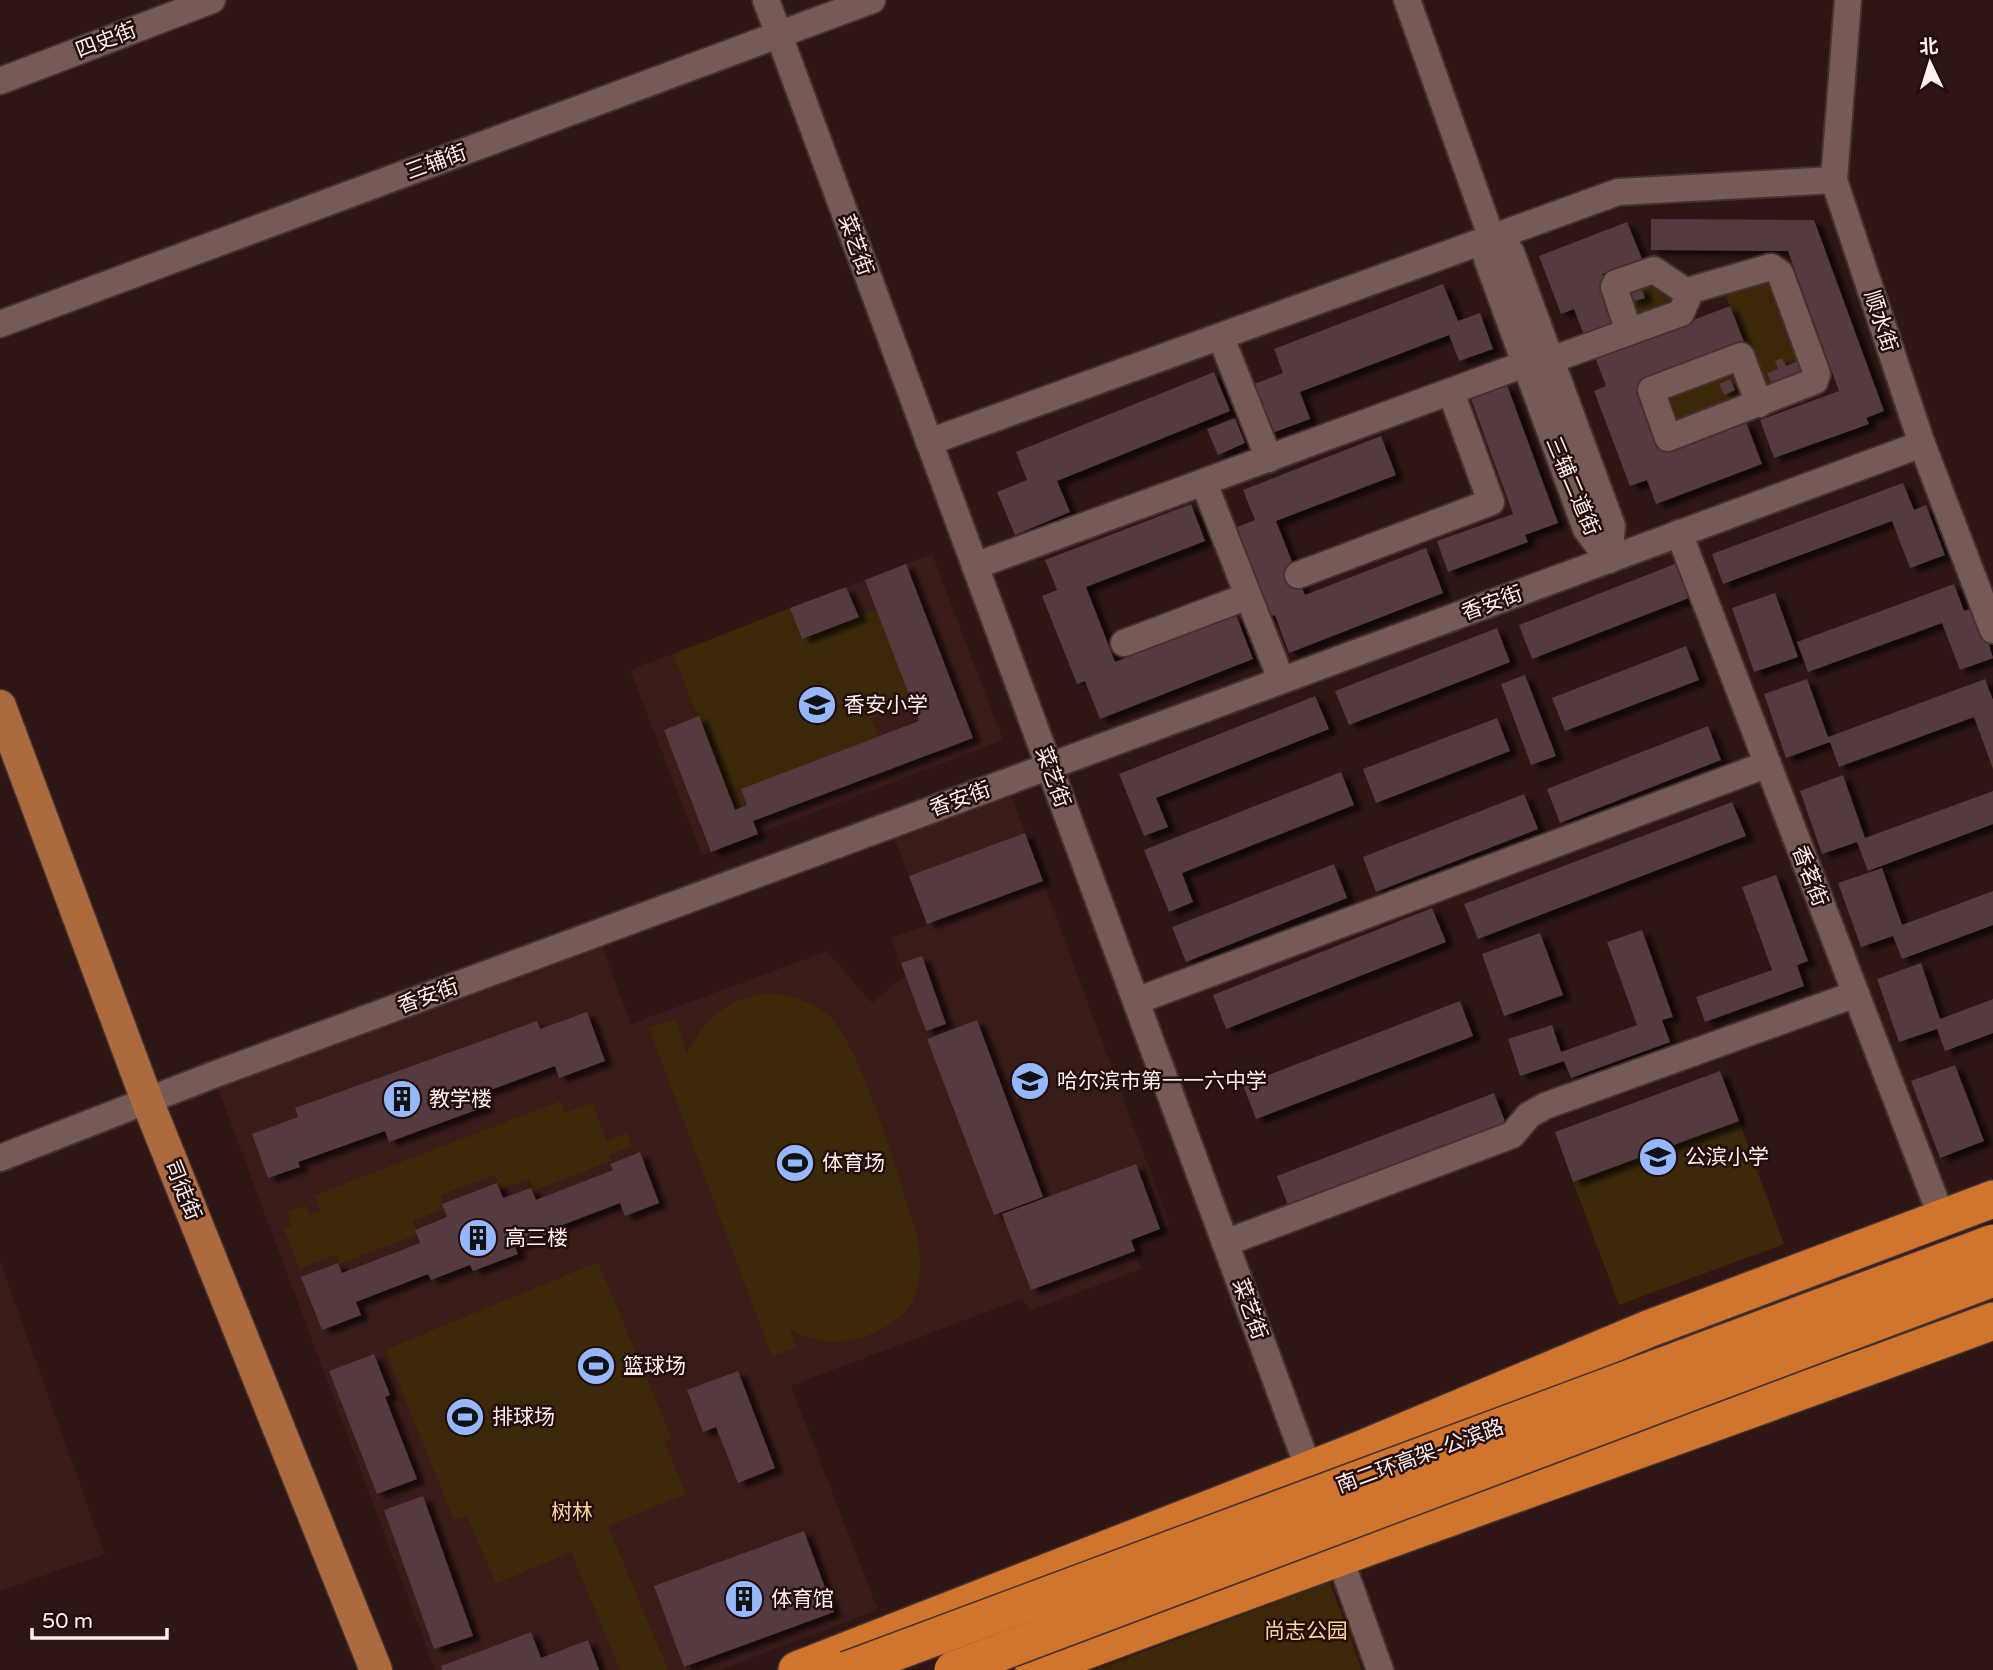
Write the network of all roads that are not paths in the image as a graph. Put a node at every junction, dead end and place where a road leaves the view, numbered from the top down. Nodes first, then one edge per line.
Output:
1 (212, 0) edge
2 (766, 0) edge
3 (872, 0) edge
4 (1407, 0) edge
5 (1848, 0) edge
6 (778, 35) junction
7 (0, 81) edge
8 (1834, 180) junction
9 (1491, 236) junction
10 (1688, 293) junction
11 (0, 324) edge
12 (1629, 332) junction
13 (1226, 350) dead end
14 (1538, 362) junction
15 (1451, 392) junction
16 (1759, 404) dead end
17 (929, 442) junction
18 (1922, 444) junction
19 (1269, 459) junction
20 (1204, 482) junction
21 (1679, 534) junction
22 (1609, 560) junction
23 (975, 566) junction
24 (1298, 575) dead end
25 (1248, 596) junction
26 (1993, 630) edge
27 (1124, 643) dead end
28 (1277, 669) dead end
29 (0, 706) edge
30 (1768, 764) junction
31 (1049, 766) junction
32 (1856, 994) junction
33 (1136, 1002) junction
34 (148, 1103) junction
35 (0, 1158) edge
36 (1993, 1199) edge
37 (1942, 1218) junction
38 (1225, 1243) junction
39 (1993, 1243) edge
40 (1993, 1278) edge
41 (1717, 1303) junction
42 (1993, 1321) edge
43 (1663, 1366) junction
44 (1756, 1409) junction
45 (1691, 1432) junction
46 (1309, 1470) junction
47 (1380, 1510) junction
48 (1338, 1555) junction
49 (376, 1670) edge
50 (797, 1670) edge
51 (847, 1670) edge
52 (953, 1670) edge
53 (1034, 1670) edge
54 (1381, 1670) edge

1 - 7 street, 四史街
2 - 6 street, 菜艺街
3 - 6 street, 三辅街
4 - 9 street, 三辅二道街
5 - 8 street, 顺水街
6 - 11 street, 三辅街
6 - 17 street, 菜艺街
8 - 9 street
8 - 18 street, 顺水街
9 - 14 street, 三辅二道街
9 - 17 street
10 - 12 street
10 - 12 street
10 - 16 street
12 - 14 street
13 - 19 street
14 - 15 street
14 - 22 street, 三辅二道街
15 - 19 street
15 - 24 street
17 - 23 street, 菜艺街
18 - 21 street, 香安街
18 - 26 street, 顺水街
19 - 20 street
20 - 23 street
20 - 25 street
21 - 22 street, 香安街
21 - 30 street, 香茗街
22 - 31 street, 香安街
23 - 31 street, 菜艺街
25 - 27 street
25 - 28 street
29 - 34 main road, 司徒街
30 - 32 street, 香茗街
30 - 33 street
31 - 33 street, 菜艺街
31 - 34 street, 香安街
32 - 37 street, 香茗街
32 - 38 street
33 - 38 street, 菜艺街
34 - 35 street, 香安街
34 - 49 main road, 司徒街
36 - 37 highway
37 - 41 highway
37 - 43 highway, bridge
38 - 46 street, 菜艺街
39 - 43 highway, 南二环高架-公滨路, bridge
40 - 47 highway, 南二环高架-公滨路, bridge
41 - 44 highway
41 - 46 highway
42 - 44 highway
43 - 51 highway, 南二环高架-公滨路, bridge
44 - 45 highway
45 - 47 highway, bridge
45 - 48 highway
46 - 48 street, 菜艺街
46 - 50 highway
47 - 52 highway, 南二环高架-公滨路, bridge
48 - 53 highway
48 - 54 street, 菜艺街

